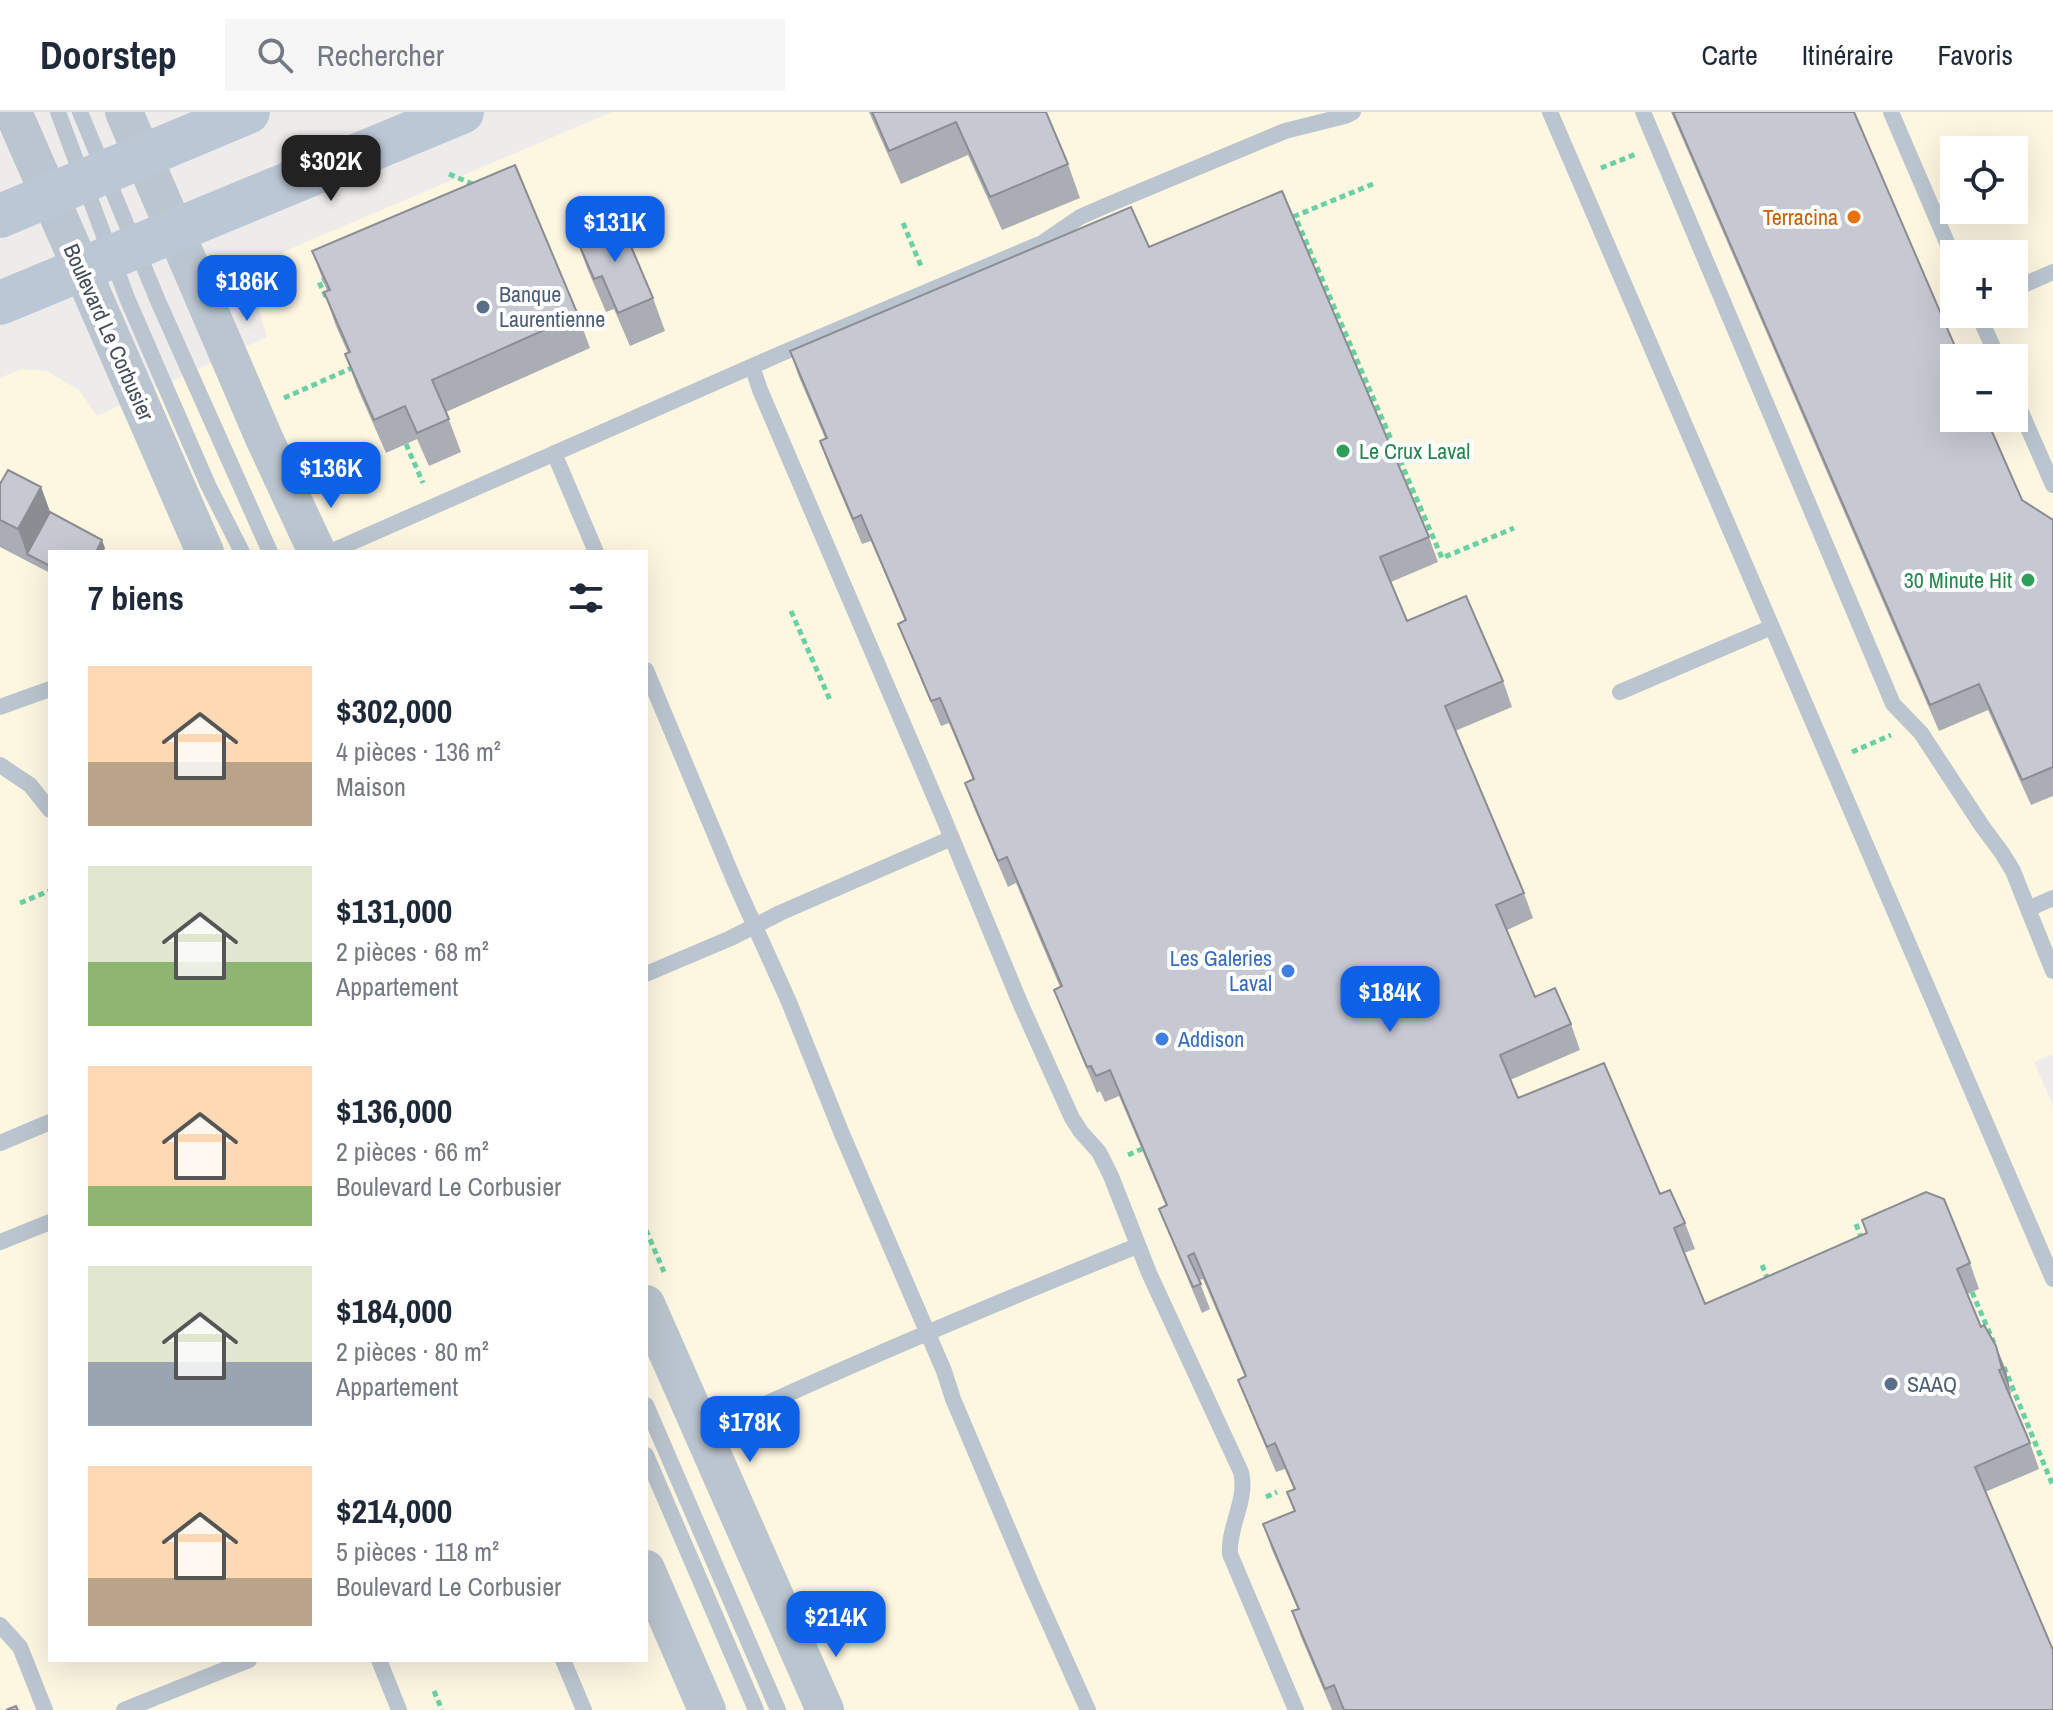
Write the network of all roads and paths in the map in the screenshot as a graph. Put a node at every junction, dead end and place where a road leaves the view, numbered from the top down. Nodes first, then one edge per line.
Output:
1 (13, 112) edge
2 (58, 112) edge
3 (80, 112) edge
4 (124, 112) edge
5 (248, 112) edge
6 (462, 112) edge
7 (1353, 112) edge
8 (1550, 112) edge
9 (1643, 112) edge
10 (1891, 112) edge
11 (1657, 146) junction
12 (449, 174) dead end
13 (95, 176) junction
14 (1578, 177) junction
15 (1373, 184) dead end
16 (484, 195) edge
17 (0, 216) edge
18 (903, 223) dead end
19 (1946, 240) edge
20 (126, 252) junction
21 (2053, 272) edge
22 (333, 276) edge
23 (2028, 283) edge
24 (931, 290) junction
25 (0, 303) edge
26 (332, 310) edge
27 (348, 354) edge
28 (752, 366) junction
29 (355, 368) junction
30 (359, 377) edge
31 (277, 401) dead end
32 (2028, 428) edge
33 (406, 444) edge
34 (554, 453) junction
35 (423, 484) dead end
36 (2053, 485) edge
37 (1514, 528) dead end
38 (204, 550) edge
39 (241, 550) edge
40 (269, 550) edge
41 (316, 550) edge
42 (335, 550) edge
43 (595, 550) edge
44 (791, 611) dead end
45 (1772, 627) junction
46 (648, 675) edge
47 (48, 690) edge
48 (1620, 692) dead end
49 (830, 700) dead end
50 (0, 707) edge
51 (1914, 725) junction
52 (1830, 762) junction
53 (0, 765) edge
54 (48, 808) edge
55 (952, 838) junction
56 (48, 891) edge
57 (2053, 898) edge
58 (20, 903) dead end
59 (2028, 909) junction
60 (756, 927) junction
61 (2053, 971) edge
62 (648, 973) edge
63 (48, 1123) edge
64 (0, 1143) edge
65 (1142, 1149) edge
66 (1128, 1155) dead end
67 (48, 1223) edge
68 (1856, 1224) dead end
69 (0, 1242) edge
70 (1865, 1245) edge
71 (1137, 1246) junction
72 (1762, 1265) dead end
73 (2053, 1279) edge
74 (1771, 1286) edge
75 (1972, 1292) dead end
76 (648, 1309) edge
77 (927, 1333) junction
78 (1994, 1345) edge
79 (2000, 1358) edge
80 (648, 1410) edge
81 (703, 1433) junction
82 (648, 1460) edge
83 (2053, 1486) edge
84 (648, 1574) edge
85 (0, 1625) edge
86 (244, 1662) edge
87 (380, 1662) edge
88 (564, 1662) edge
89 (434, 1691) dead end
90 (45, 1710) edge
91 (124, 1710) edge
92 (399, 1710) edge
93 (442, 1710) edge
94 (584, 1710) edge
95 (707, 1710) edge
96 (756, 1710) edge
97 (778, 1710) edge
98 (825, 1710) edge
99 (1088, 1710) edge
100 (1296, 1710) edge

1 - 13 street, Boulevard Le Corbusier
2 - 13 lane, Boulevard Le Corbusier
3 - 13 lane, Boulevard Le Corbusier
4 - 13 street, Boulevard Le Corbusier
5 - 13 main road
6 - 20 main road
7 - 24 lane
8 - 14 lane
9 - 11 lane
10 - 19 lane
11 - 14 path
11 - 51 lane
12 - 16 path
13 - 17 main road
13 - 20 street, Boulevard Le Corbusier
13 - 20 street, Boulevard Le Corbusier
14 - 45 lane
15 - 37 path
18 - 24 path
20 - 25 main road
20 - 38 street, Boulevard Le Corbusier
20 - 39 lane, Boulevard Le Corbusier
20 - 40 lane, Boulevard Le Corbusier
20 - 41 street, Boulevard Le Corbusier
21 - 23 lane
22 - 26 path
24 - 28 lane
27 - 29 path
28 - 34 lane
28 - 55 lane
29 - 30 path
29 - 31 path
32 - 36 lane
33 - 35 path
34 - 42 lane
34 - 43 lane
44 - 49 path
45 - 48 lane
45 - 52 lane
46 - 60 lane
47 - 50 lane
51 - 52 path
51 - 59 lane
52 - 73 lane
53 - 54 lane
55 - 60 lane
55 - 71 lane
56 - 58 path
57 - 59 lane
59 - 61 lane
60 - 62 lane
60 - 77 lane
63 - 64 lane
65 - 66 path
67 - 69 lane
68 - 70 path
71 - 77 lane
71 - 100 lane
72 - 74 path
75 - 78 path
76 - 81 street
77 - 81 lane
77 - 99 lane
79 - 83 path
80 - 97 lane
81 - 98 street
82 - 96 lane
84 - 95 street
85 - 90 lane
86 - 91 lane
87 - 92 lane
88 - 94 lane
89 - 93 path

